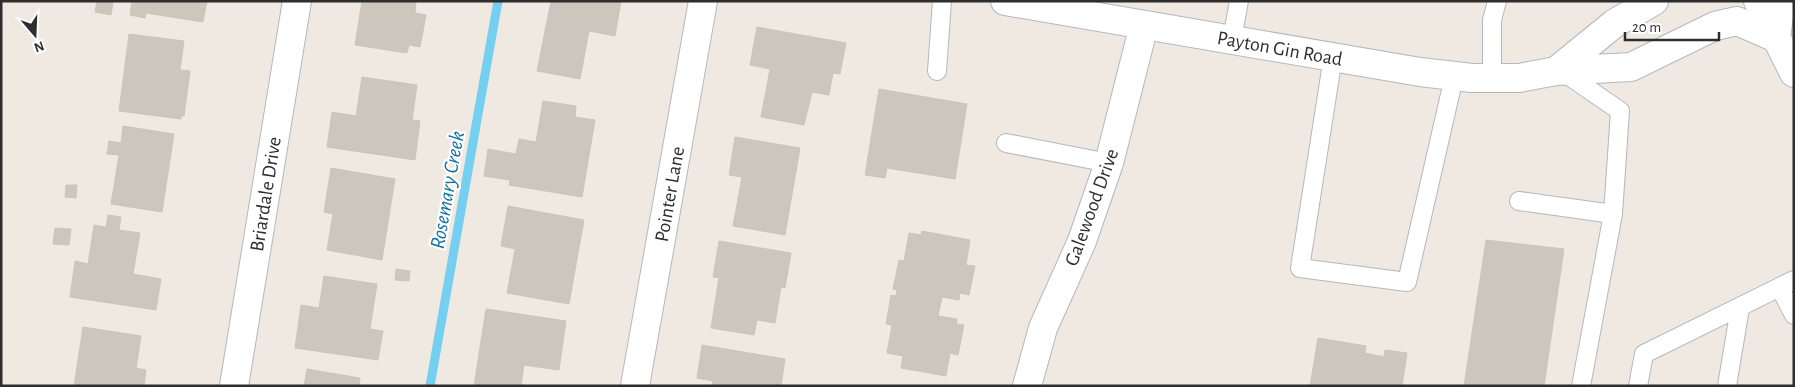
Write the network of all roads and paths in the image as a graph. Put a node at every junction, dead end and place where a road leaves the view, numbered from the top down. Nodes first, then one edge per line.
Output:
1 (297, 1) edge
2 (703, 1) edge
3 (942, 1) edge
4 (1005, 1) edge
5 (1239, 1) edge
6 (1497, 1) edge
7 (1654, 1) edge
8 (1758, 1) edge
9 (1781, 1) edge
10 (1052, 5) edge
11 (1144, 25) junction
12 (1776, 38) junction
13 (1232, 40) junction
14 (1333, 57) junction
15 (936, 71) dead end
16 (1559, 71) junction
17 (1794, 73) edge
18 (1454, 77) junction
19 (1492, 78) junction
20 (1006, 143) dead end
21 (1110, 163) junction
22 (1519, 200) dead end
23 (1613, 214) junction
24 (1787, 284) edge
25 (1740, 308) junction
26 (1794, 315) edge
27 (234, 386) edge
28 (635, 386) edge
29 (1027, 386) edge
30 (1581, 386) edge
31 (1638, 386) edge
32 (1727, 386) edge

1 - 27 street, Briardale Drive
2 - 28 street, Pointer Lane
3 - 15 lane
4 - 10 street, Payton Gin Road
5 - 13 lane
6 - 19 lane
7 - 16 street, Payton Gin Road
8 - 12 street
9 - 12 street
10 - 11 street, Payton Gin Road
11 - 13 street, Payton Gin Road
11 - 21 street, Galewood Drive
12 - 16 street, Payton Gin Road
12 - 17 street
13 - 14 street, Payton Gin Road
14 - 18 street, Payton Gin Road
14 - 18 lane
16 - 19 street, Payton Gin Road
16 - 23 lane
18 - 19 street, Payton Gin Road
20 - 21 lane
21 - 29 street, Galewood Drive
22 - 23 lane
23 - 30 lane
24 - 25 lane
24 - 26 lane
25 - 31 lane
25 - 32 lane

